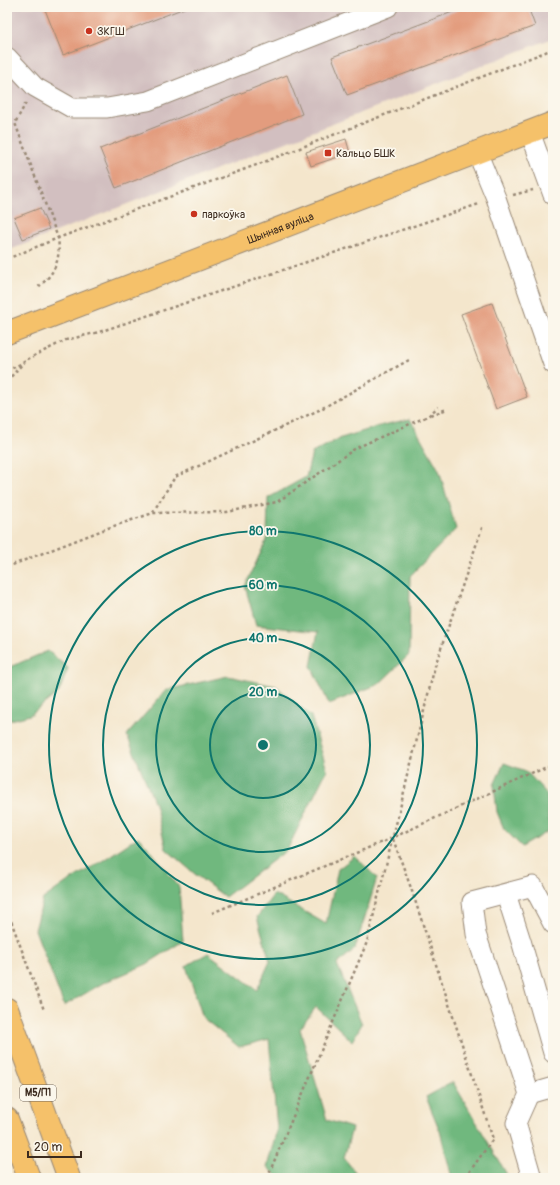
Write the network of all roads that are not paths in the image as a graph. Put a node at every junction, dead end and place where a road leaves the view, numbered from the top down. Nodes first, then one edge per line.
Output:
1 (388, 7) edge
2 (7, 57) edge
3 (553, 123) edge
4 (530, 132) junction
5 (477, 152) junction
6 (552, 191) edge
7 (7, 333) edge
8 (553, 364) edge
9 (506, 894) junction
10 (553, 924) edge
11 (7, 1009) edge
12 (553, 1053) edge
13 (553, 1087) edge
14 (529, 1094) junction
15 (7, 1119) edge
16 (29, 1178) edge
17 (69, 1178) edge
18 (532, 1178) edge

1 - 2 lane
3 - 4 main road, Шынная вуліца
4 - 5 main road, Шынная вуліца
4 - 6 lane
5 - 7 main road, Шынная вуліца
5 - 8 lane
9 - 10 lane
9 - 12 lane
9 - 14 lane
11 - 17 main road, М5/П1
13 - 14 lane
14 - 18 lane
15 - 16 main road

